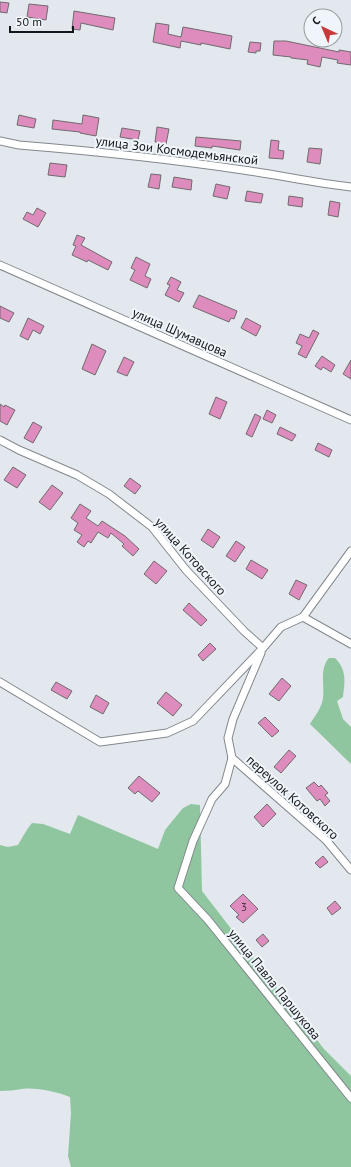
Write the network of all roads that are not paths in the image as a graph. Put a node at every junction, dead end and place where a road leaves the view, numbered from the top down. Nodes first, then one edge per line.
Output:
1 (0, 141) edge
2 (351, 188) edge
3 (0, 265) edge
4 (351, 420) edge
5 (0, 440) edge
6 (351, 550) edge
7 (303, 617) junction
8 (351, 644) edge
9 (263, 648) junction
10 (0, 682) edge
11 (232, 758) junction
12 (351, 870) edge
13 (351, 1098) edge

1 - 2 street, улица Зои Космодемьянской
3 - 4 street, улица Шумавцова
5 - 9 street, улица Котовского
6 - 7 street
7 - 8 street
7 - 9 street
9 - 10 street
9 - 11 street, переулок Котовского
11 - 12 street, переулок Котовского
11 - 13 street, улица Павла Паршукова

